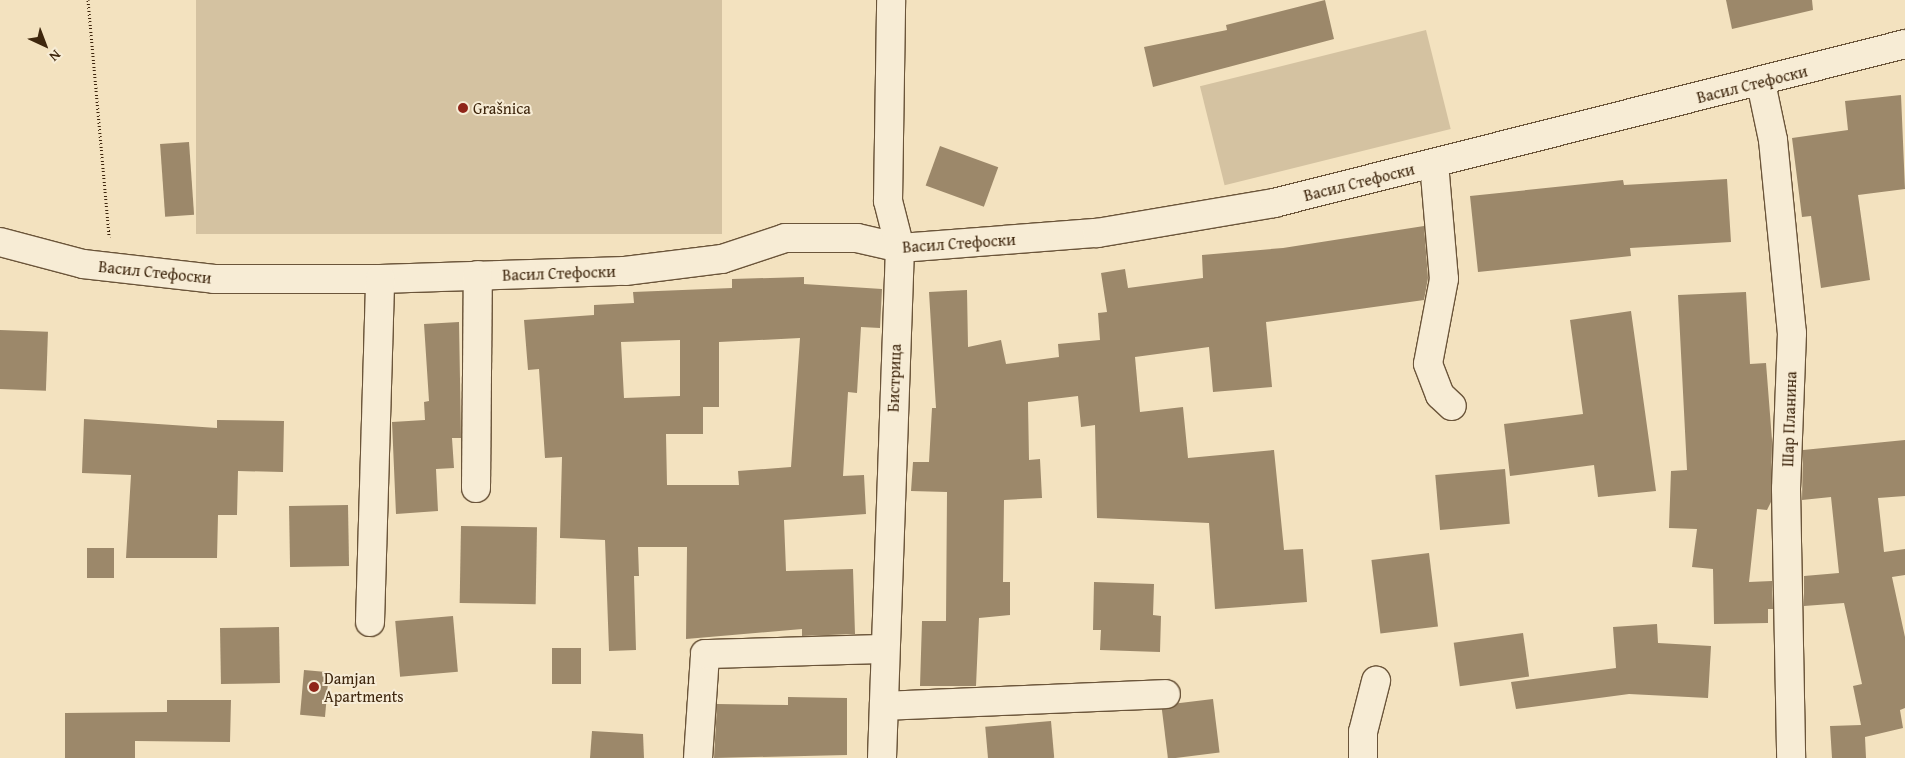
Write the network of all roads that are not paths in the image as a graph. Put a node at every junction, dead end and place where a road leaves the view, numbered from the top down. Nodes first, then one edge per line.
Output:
1 (891, 0) edge
2 (1905, 44) edge
3 (1761, 83) junction
4 (1434, 163) junction
5 (0, 242) edge
6 (900, 248) junction
7 (478, 276) junction
8 (380, 279) junction
9 (1452, 406) dead end
10 (476, 488) dead end
11 (370, 622) dead end
12 (886, 649) junction
13 (1376, 681) dead end
14 (1166, 694) dead end
15 (884, 706) junction
16 (698, 758) edge
17 (882, 758) edge
18 (1363, 758) edge
19 (1791, 758) edge

1 - 6 street, Бистрица
2 - 3 street, Васил Стефоски
3 - 4 street, Васил Стефоски
3 - 19 street, Шар Планина
4 - 6 street, Васил Стефоски
4 - 9 street
5 - 8 street, Васил Стефоски
6 - 7 street, Васил Стефоски
6 - 12 street, Бистрица
7 - 8 street, Васил Стефоски
7 - 10 street
8 - 11 street
12 - 15 street, Бистрица
12 - 16 street
13 - 18 street
14 - 15 street
15 - 17 street, Бистрица

